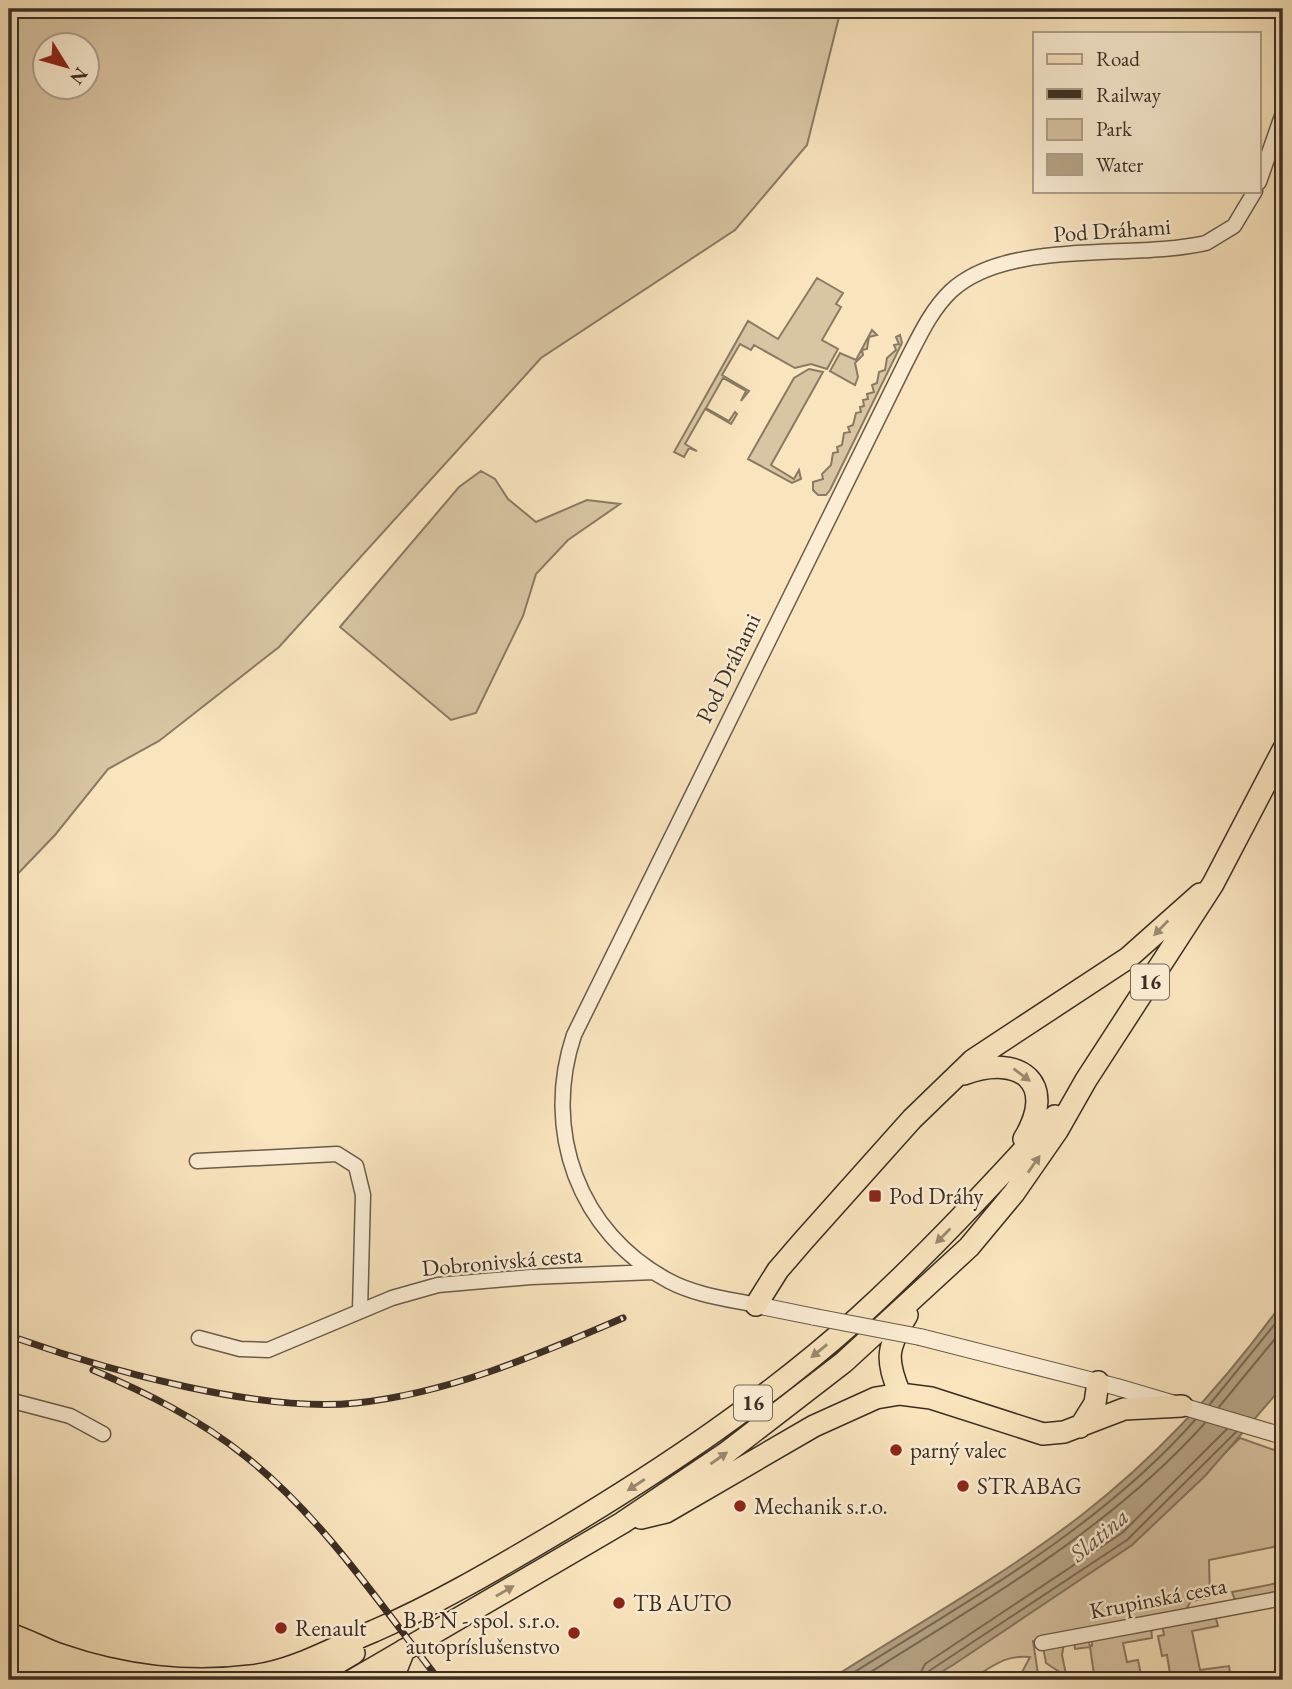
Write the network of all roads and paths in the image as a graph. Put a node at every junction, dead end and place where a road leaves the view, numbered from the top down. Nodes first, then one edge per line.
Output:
1 (1283, 113) edge
2 (1260, 179) edge
3 (1254, 192) edge
4 (1283, 750) edge
5 (1213, 884) junction
6 (959, 1076) junction
7 (1086, 1080) junction
8 (197, 1161) dead end
9 (1006, 1169) junction
10 (654, 1272) junction
11 (917, 1297) junction
12 (756, 1305) junction
13 (360, 1311) junction
14 (199, 1338) dead end
15 (1098, 1382) junction
16 (900, 1394) junction
17 (9, 1400) edge
18 (1182, 1406) junction
19 (1080, 1427) junction
20 (103, 1434) dead end
21 (1283, 1436) edge
22 (622, 1523) junction
23 (1283, 1598) edge
24 (430, 1607) junction
25 (9, 1634) edge
26 (1042, 1643) dead end
27 (9, 1644) edge
28 (404, 1650) junction
29 (9, 1660) edge
30 (30, 1680) edge
31 (70, 1680) edge
32 (308, 1680) edge
33 (353, 1680) edge
34 (392, 1680) edge

1 - 2 street
3 - 10 street, Pod Dráhami
4 - 5 main road, 16
5 -> 6 main road
5 - 7 main road, 16
6 -> 9 main road
6 - 12 main road
7 - 9 main road, 16
11 -> 7 main road, 16
8 - 13 street
9 -> 24 main road, 16
10 - 12 street, Pod Dráhami
10 - 13 street, Dobronivská cesta
11 - 16 main road
22 -> 11 main road, 16
12 - 15 street, bridge
13 - 14 street, Dobronivská cesta
15 - 18 street
15 - 19 main road
16 - 19 main road
16 - 22 main road
17 - 20 street
18 - 19 main road
18 - 21 street
28 -> 22 main road, 16
23 - 26 street, Krupinská cesta
24 - 25 main road
24 - 32 main road, 16
27 - 31 main road
28 - 33 main road, 16
28 - 34 main road
29 - 30 main road

